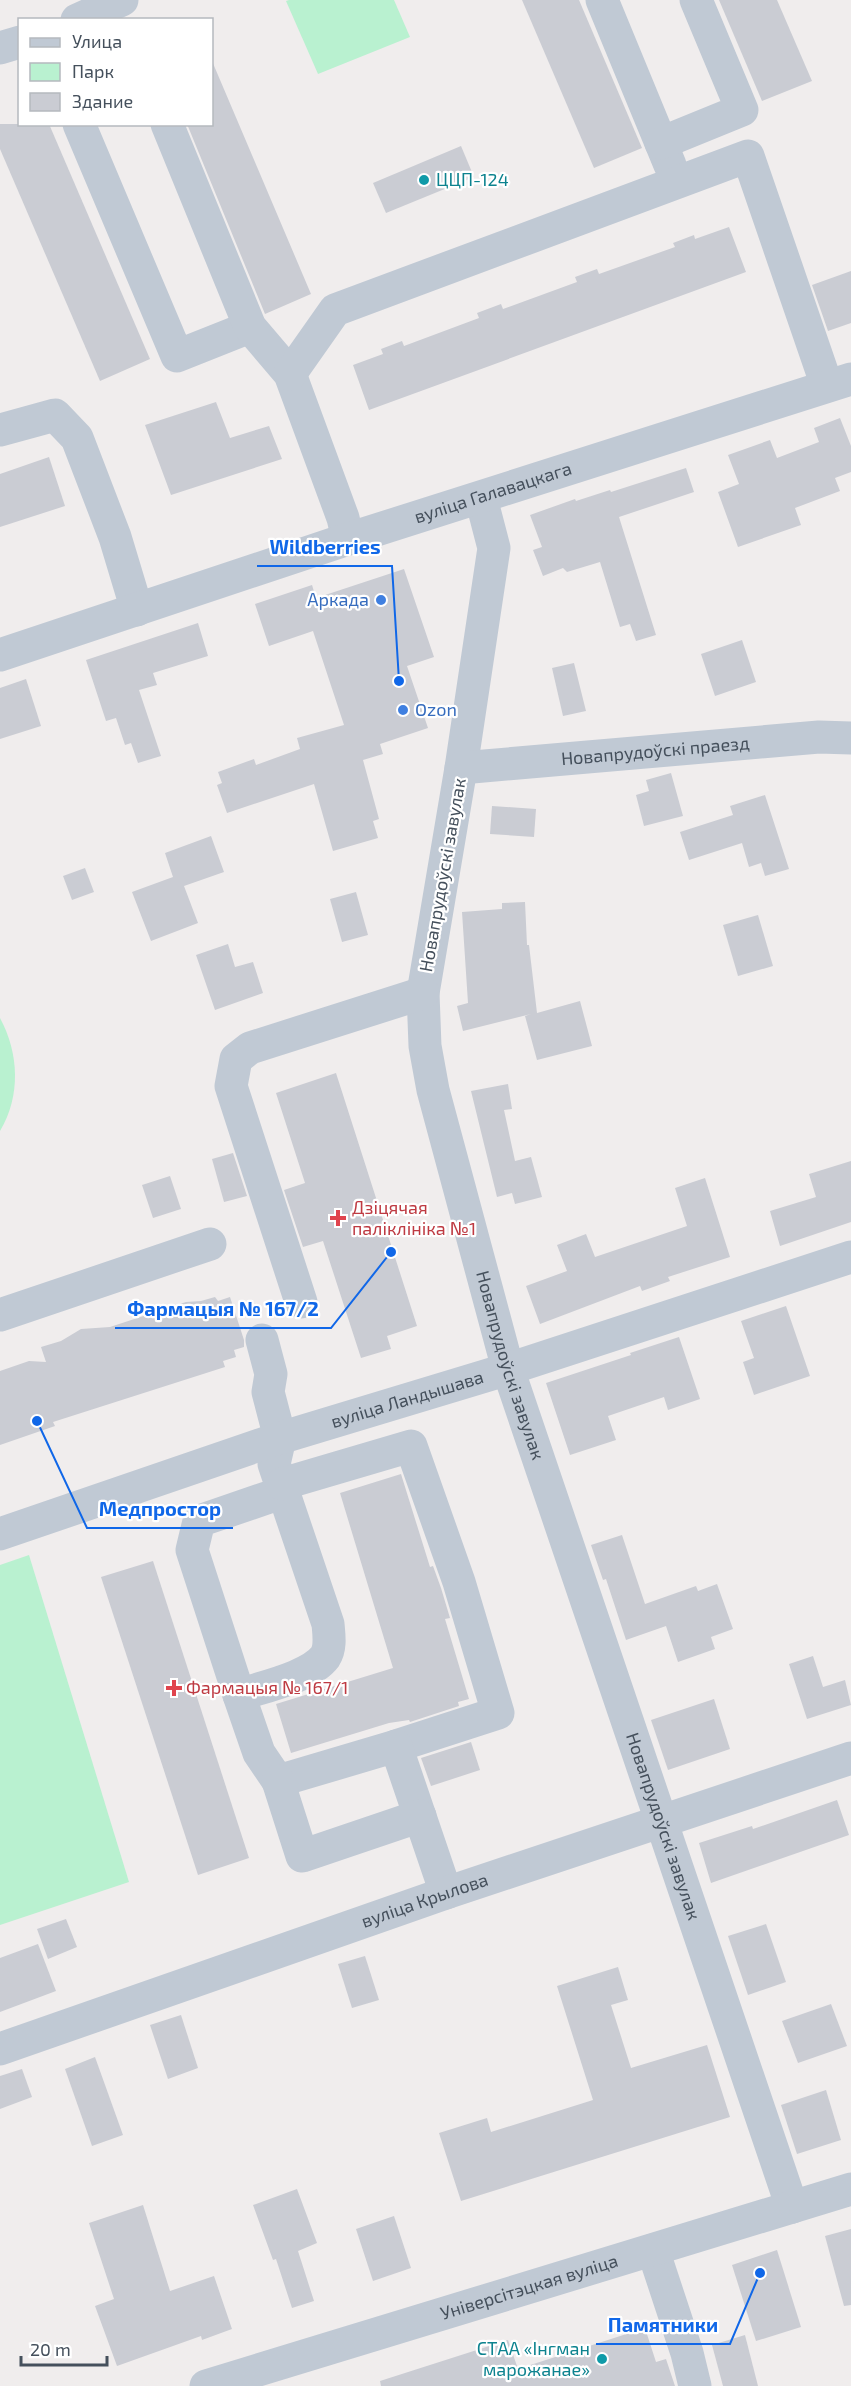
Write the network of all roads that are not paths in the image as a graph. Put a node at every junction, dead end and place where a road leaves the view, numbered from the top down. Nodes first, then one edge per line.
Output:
1 (602, 0) edge
2 (696, 0) edge
3 (121, 7) edge
4 (84, 18) edge
5 (18, 43) edge
6 (0, 48) edge
7 (80, 126) edge
8 (168, 126) edge
9 (661, 143) junction
10 (677, 182) junction
11 (250, 327) junction
12 (290, 374) junction
13 (839, 382) edge
14 (0, 430) edge
15 (481, 498) junction
16 (348, 539) junction
17 (137, 610) junction
18 (0, 655) edge
19 (851, 738) edge
20 (461, 768) junction
21 (423, 993) junction
22 (210, 1244) dead end
23 (851, 1257) edge
24 (301, 1302) dead end
25 (0, 1316) edge
26 (262, 1340) dead end
27 (508, 1369) junction
28 (280, 1438) junction
29 (283, 1488) junction
30 (0, 1534) edge
31 (238, 1695) junction
32 (396, 1746) junction
33 (851, 1758) edge
34 (278, 1781) junction
35 (420, 1816) junction
36 (661, 1820) junction
37 (446, 1893) junction
38 (0, 2049) edge
39 (851, 2189) edge
40 (792, 2207) junction
41 (654, 2250) junction
42 (246, 2380) edge
43 (206, 2386) edge
44 (695, 2386) edge

1 - 9 street
2 - 9 street
3 - 4 street
5 - 6 street
7 - 11 street
8 - 11 street
9 - 10 street
10 - 12 street
10 - 13 street
11 - 12 street
12 - 16 street
13 - 15 street, вуліца Галавацкага
14 - 17 street
15 - 16 street, вуліца Галавацкага
15 - 20 street, Новапрудоўскі завулак
16 - 17 street, вуліца Галавацкага
17 - 18 street, вуліца Галавацкага
19 - 20 street, Новапрудоўскі праезд
20 - 21 street, Новапрудоўскі завулак
21 - 24 street
21 - 27 street, Новапрудоўскі завулак
22 - 25 street
23 - 27 street, вуліца Ландышава
26 - 28 street
27 - 28 street, вуліца Ландышава
27 - 36 street, Новапрудоўскі завулак
28 - 29 street
28 - 30 street, вуліца Ландышава
29 - 31 street
29 - 31 street
29 - 32 street
31 - 34 street
32 - 34 street
32 - 35 street
33 - 36 street, вуліца Крылова
34 - 35 street
35 - 37 street
36 - 37 street, вуліца Крылова
36 - 40 street, Новапрудоўскі завулак
37 - 38 street, вуліца Крылова
39 - 40 street, Універсітэцкая вуліца
40 - 41 street, Універсітэцкая вуліца
41 - 42 street, Універсітэцкая вуліца
41 - 44 street
42 - 43 street, Універсітэцкая вуліца

